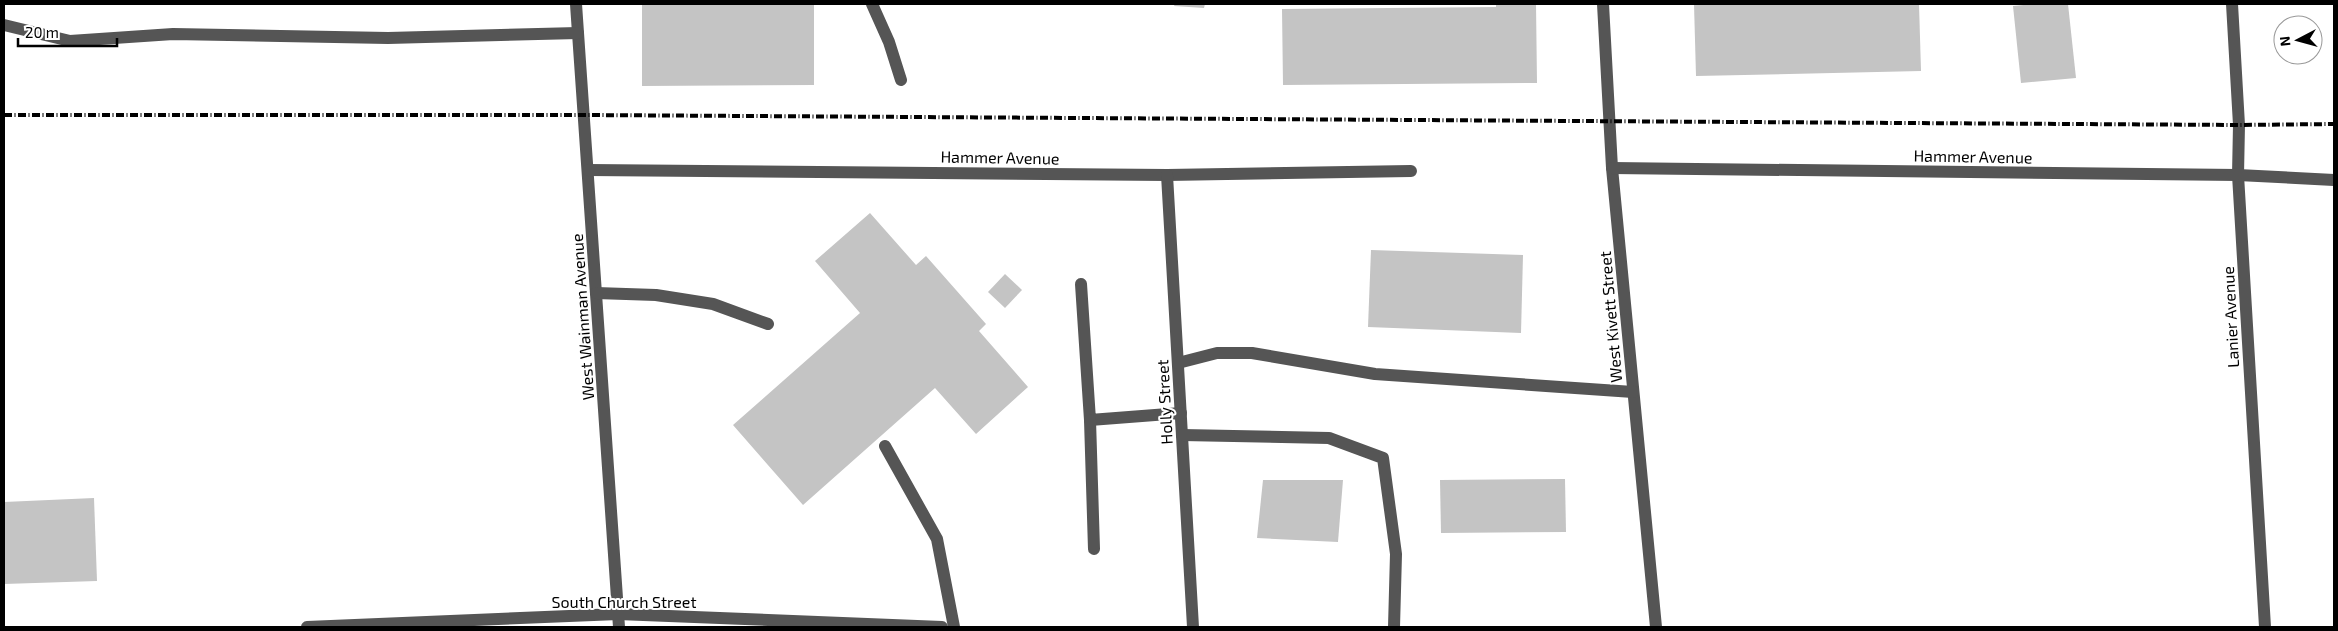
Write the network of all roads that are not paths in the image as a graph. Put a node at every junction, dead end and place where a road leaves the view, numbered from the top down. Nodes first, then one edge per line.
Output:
1 (576, 4) edge
2 (872, 4) edge
3 (1603, 4) edge
4 (2232, 4) edge
5 (4, 25) edge
6 (578, 33) junction
7 (901, 80) dead end
8 (1612, 168) junction
9 (588, 170) junction
10 (1411, 171) dead end
11 (1167, 175) junction
12 (2238, 175) junction
13 (2334, 180) edge
14 (1081, 284) dead end
15 (596, 293) junction
16 (768, 324) dead end
17 (1178, 363) junction
18 (1634, 392) junction
19 (1181, 413) junction
20 (1090, 420) junction
21 (1182, 435) junction
22 (885, 446) dead end
23 (1094, 549) dead end
24 (619, 621) edge
25 (307, 627) edge
26 (942, 627) edge
27 (954, 627) edge
28 (1193, 627) edge
29 (1394, 627) edge
30 (1656, 627) edge
31 (2266, 627) edge

1 - 6 street, West Wainman Avenue
2 - 7 street
3 - 8 street, West Kivett Street
4 - 12 street, Lanier Avenue
5 - 6 street
6 - 9 street, West Wainman Avenue
8 - 12 street, Hammer Avenue
8 - 18 street, West Kivett Street
9 - 11 street, Hammer Avenue
9 - 15 street, West Wainman Avenue
10 - 11 street, Hammer Avenue
11 - 17 street, Holly Street
12 - 13 street, Hammer Avenue
12 - 31 street, Lanier Avenue
14 - 20 street
15 - 16 street
15 - 24 street, West Wainman Avenue
17 - 18 street
17 - 19 street, Holly Street
18 - 30 street, West Kivett Street
19 - 20 street
19 - 21 street, Holly Street
20 - 23 street
21 - 28 street, Holly Street
21 - 29 street
22 - 27 street
24 - 25 street, South Church Street
24 - 26 street, South Church Street

